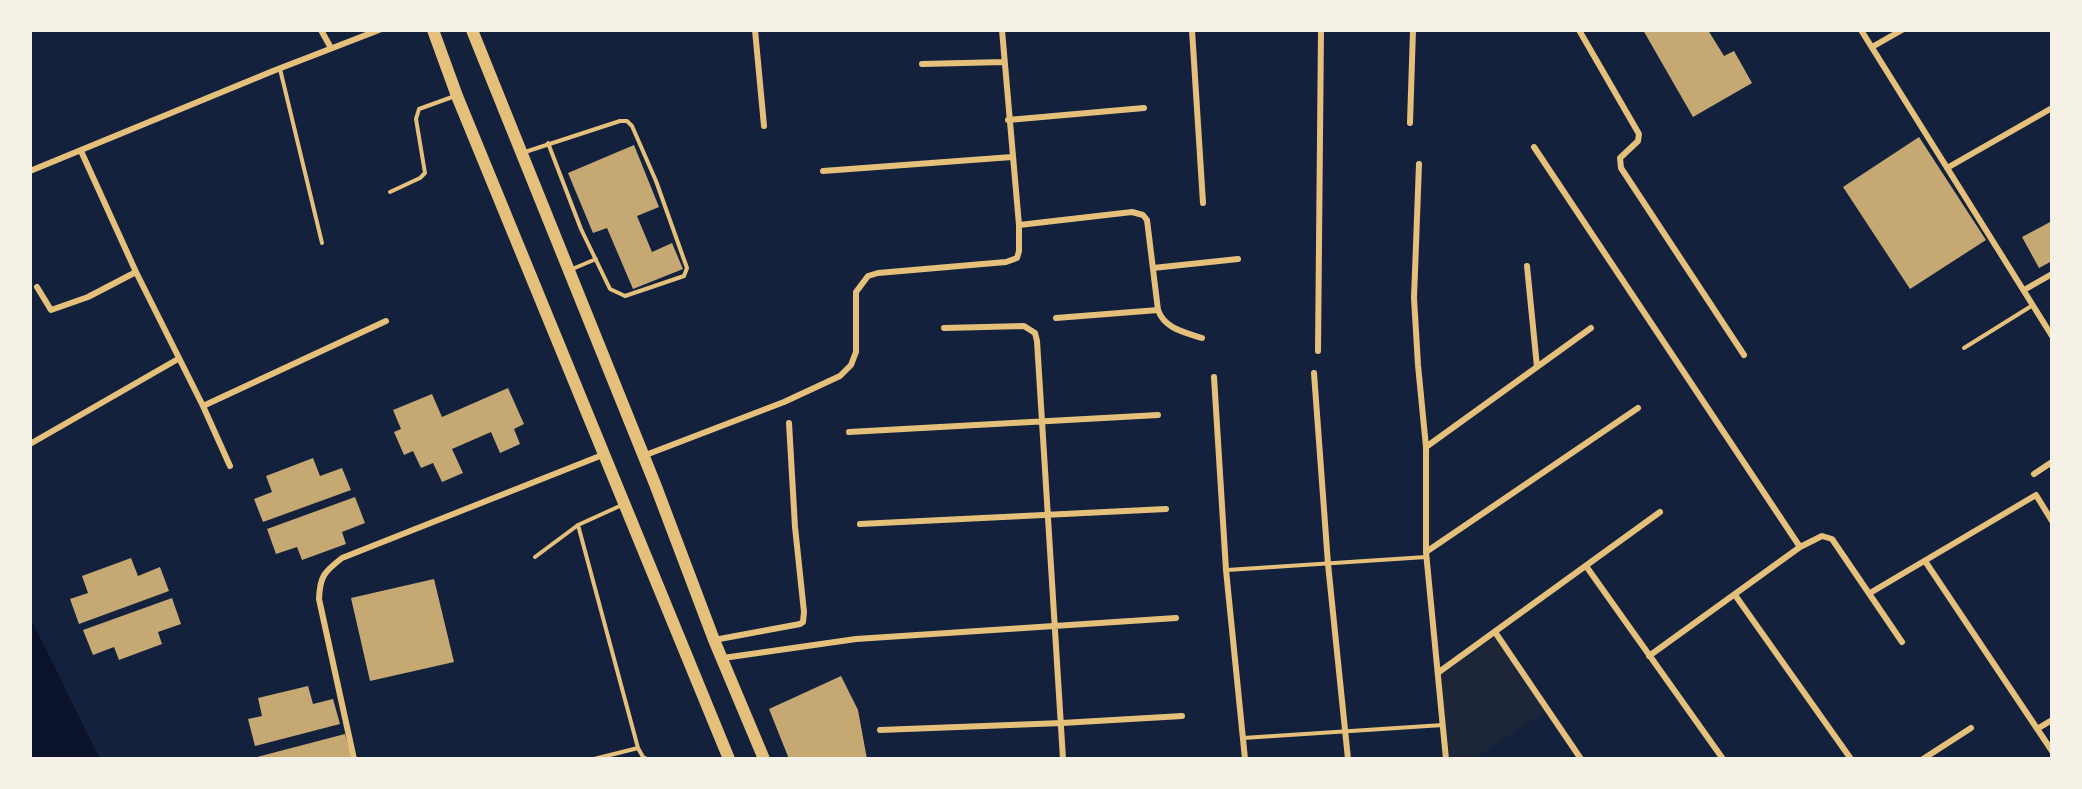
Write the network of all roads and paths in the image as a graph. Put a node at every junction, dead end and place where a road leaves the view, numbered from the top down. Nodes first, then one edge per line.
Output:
1 (321, 30) edge
2 (380, 30) edge
3 (433, 30) edge
4 (472, 30) edge
5 (755, 30) edge
6 (1002, 30) edge
7 (1192, 30) edge
8 (1321, 30) edge
9 (1413, 30) edge
10 (1579, 30) edge
11 (1861, 30) edge
12 (1902, 30) edge
13 (1872, 47) junction
14 (332, 48) junction
15 (1004, 62) junction
16 (922, 64) dead end
17 (279, 68) junction
18 (457, 96) junction
19 (1144, 108) dead end
20 (2052, 108) edge
21 (1008, 120) junction
22 (1410, 123) dead end
23 (764, 126) dead end
24 (548, 143) junction
25 (1534, 147) dead end
26 (81, 151) junction
27 (522, 153) junction
28 (1012, 157) junction
29 (1419, 164) dead end
30 (1947, 168) junction
31 (30, 171) edge
32 (823, 171) dead end
33 (390, 192) dead end
34 (1203, 203) dead end
35 (1019, 225) junction
36 (322, 243) dead end
37 (596, 259) junction
38 (1238, 259) dead end
39 (1527, 266) dead end
40 (1153, 268) junction
41 (569, 270) junction
42 (136, 272) junction
43 (2052, 274) edge
44 (37, 287) dead end
45 (2024, 290) junction
46 (2033, 304) junction
47 (1158, 310) junction
48 (1056, 318) dead end
49 (386, 321) dead end
50 (944, 328) dead end
51 (1591, 328) dead end
52 (2052, 336) edge
53 (1202, 338) dead end
54 (1964, 348) dead end
55 (1318, 351) dead end
56 (1744, 355) dead end
57 (178, 359) junction
58 (1537, 367) junction
59 (1314, 373) dead end
60 (1214, 377) dead end
61 (203, 406) junction
62 (1638, 408) dead end
63 (1158, 415) dead end
64 (1042, 421) junction
65 (789, 423) dead end
66 (849, 432) dead end
67 (30, 444) edge
68 (1426, 447) junction
69 (605, 454) junction
70 (643, 456) junction
71 (2052, 462) edge
72 (230, 466) dead end
73 (2034, 474) dead end
74 (625, 504) junction
75 (1166, 509) dead end
76 (1660, 512) dead end
77 (1047, 514) junction
78 (2052, 522) edge
79 (860, 524) dead end
80 (578, 525) junction
81 (1800, 547) junction
82 (1426, 554) junction
83 (535, 557) dead end
84 (1925, 561) junction
85 (1328, 564) junction
86 (1586, 566) junction
87 (1226, 570) junction
88 (1870, 593) junction
89 (1735, 595) junction
90 (1176, 618) dead end
91 (1054, 626) junction
92 (1495, 632) junction
93 (714, 640) junction
94 (1902, 642) dead end
95 (1649, 656) junction
96 (723, 658) junction
97 (1439, 672) junction
98 (1182, 716) dead end
99 (2052, 720) edge
100 (1062, 723) junction
101 (1444, 725) junction
102 (1971, 728) dead end
103 (2037, 729) junction
104 (880, 730) dead end
105 (1345, 731) junction
106 (1243, 738) junction
107 (638, 748) junction
108 (2052, 751) edge
109 (604, 758) edge
110 (354, 759) edge
111 (594, 759) edge
112 (647, 759) edge
113 (729, 759) edge
114 (764, 759) edge
115 (1063, 759) edge
116 (1245, 759) edge
117 (1348, 759) edge
118 (1446, 759) edge
119 (1581, 759) edge
120 (1723, 759) edge
121 (1851, 759) edge
122 (1923, 759) edge

1 - 14 street
2 - 14 street
3 - 18 main road
4 - 27 main road
5 - 23 street
6 - 15 street
7 - 34 street
8 - 55 street
9 - 22 street
10 - 56 street
11 - 13 street
12 - 13 street
13 - 30 street
14 - 17 street
15 - 16 street
15 - 21 street
17 - 26 street
17 - 36 lane
18 - 33 lane
18 - 69 main road
19 - 21 street
20 - 30 street
21 - 28 street
24 - 27 lane
24 - 37 lane
24 - 37 lane
25 - 81 street
26 - 31 street
26 - 42 street
27 - 41 main road
28 - 32 street
28 - 35 street
29 - 68 street
30 - 45 street
35 - 40 street
35 - 70 street
37 - 41 lane
38 - 40 street
39 - 58 street
40 - 47 street
41 - 70 main road
42 - 44 street
42 - 57 street
43 - 45 street
45 - 46 street
46 - 52 street
46 - 54 lane
47 - 48 street
47 - 53 street
49 - 61 street
50 - 64 street
51 - 58 street
57 - 61 street
57 - 67 street
58 - 68 street
59 - 85 street
60 - 87 street
61 - 72 street
62 - 82 street
63 - 64 street
64 - 66 street
64 - 77 street
65 - 93 street
68 - 82 street
69 - 74 main road
69 - 110 street
70 - 93 main road
71 - 73 street
74 - 80 lane
74 - 113 main road
75 - 77 street
76 - 86 street
77 - 79 street
77 - 91 street
78 - 84 street
80 - 83 lane
80 - 107 lane
81 - 88 street
81 - 89 street
82 - 85 lane
82 - 97 street
84 - 88 street
84 - 103 street
85 - 87 lane
85 - 105 street
86 - 92 street
86 - 95 street
87 - 106 street
88 - 94 street
89 - 95 street
89 - 121 street
90 - 91 street
91 - 96 street
91 - 100 street
92 - 97 street
92 - 119 street
93 - 96 main road
95 - 120 street
96 - 114 main road
97 - 101 street
98 - 100 street
99 - 103 street
100 - 104 street
100 - 115 street
101 - 105 lane
101 - 118 street
102 - 122 street
103 - 108 street
105 - 106 lane
105 - 117 street
106 - 116 street
107 - 109 lane
107 - 112 lane
109 - 111 lane

